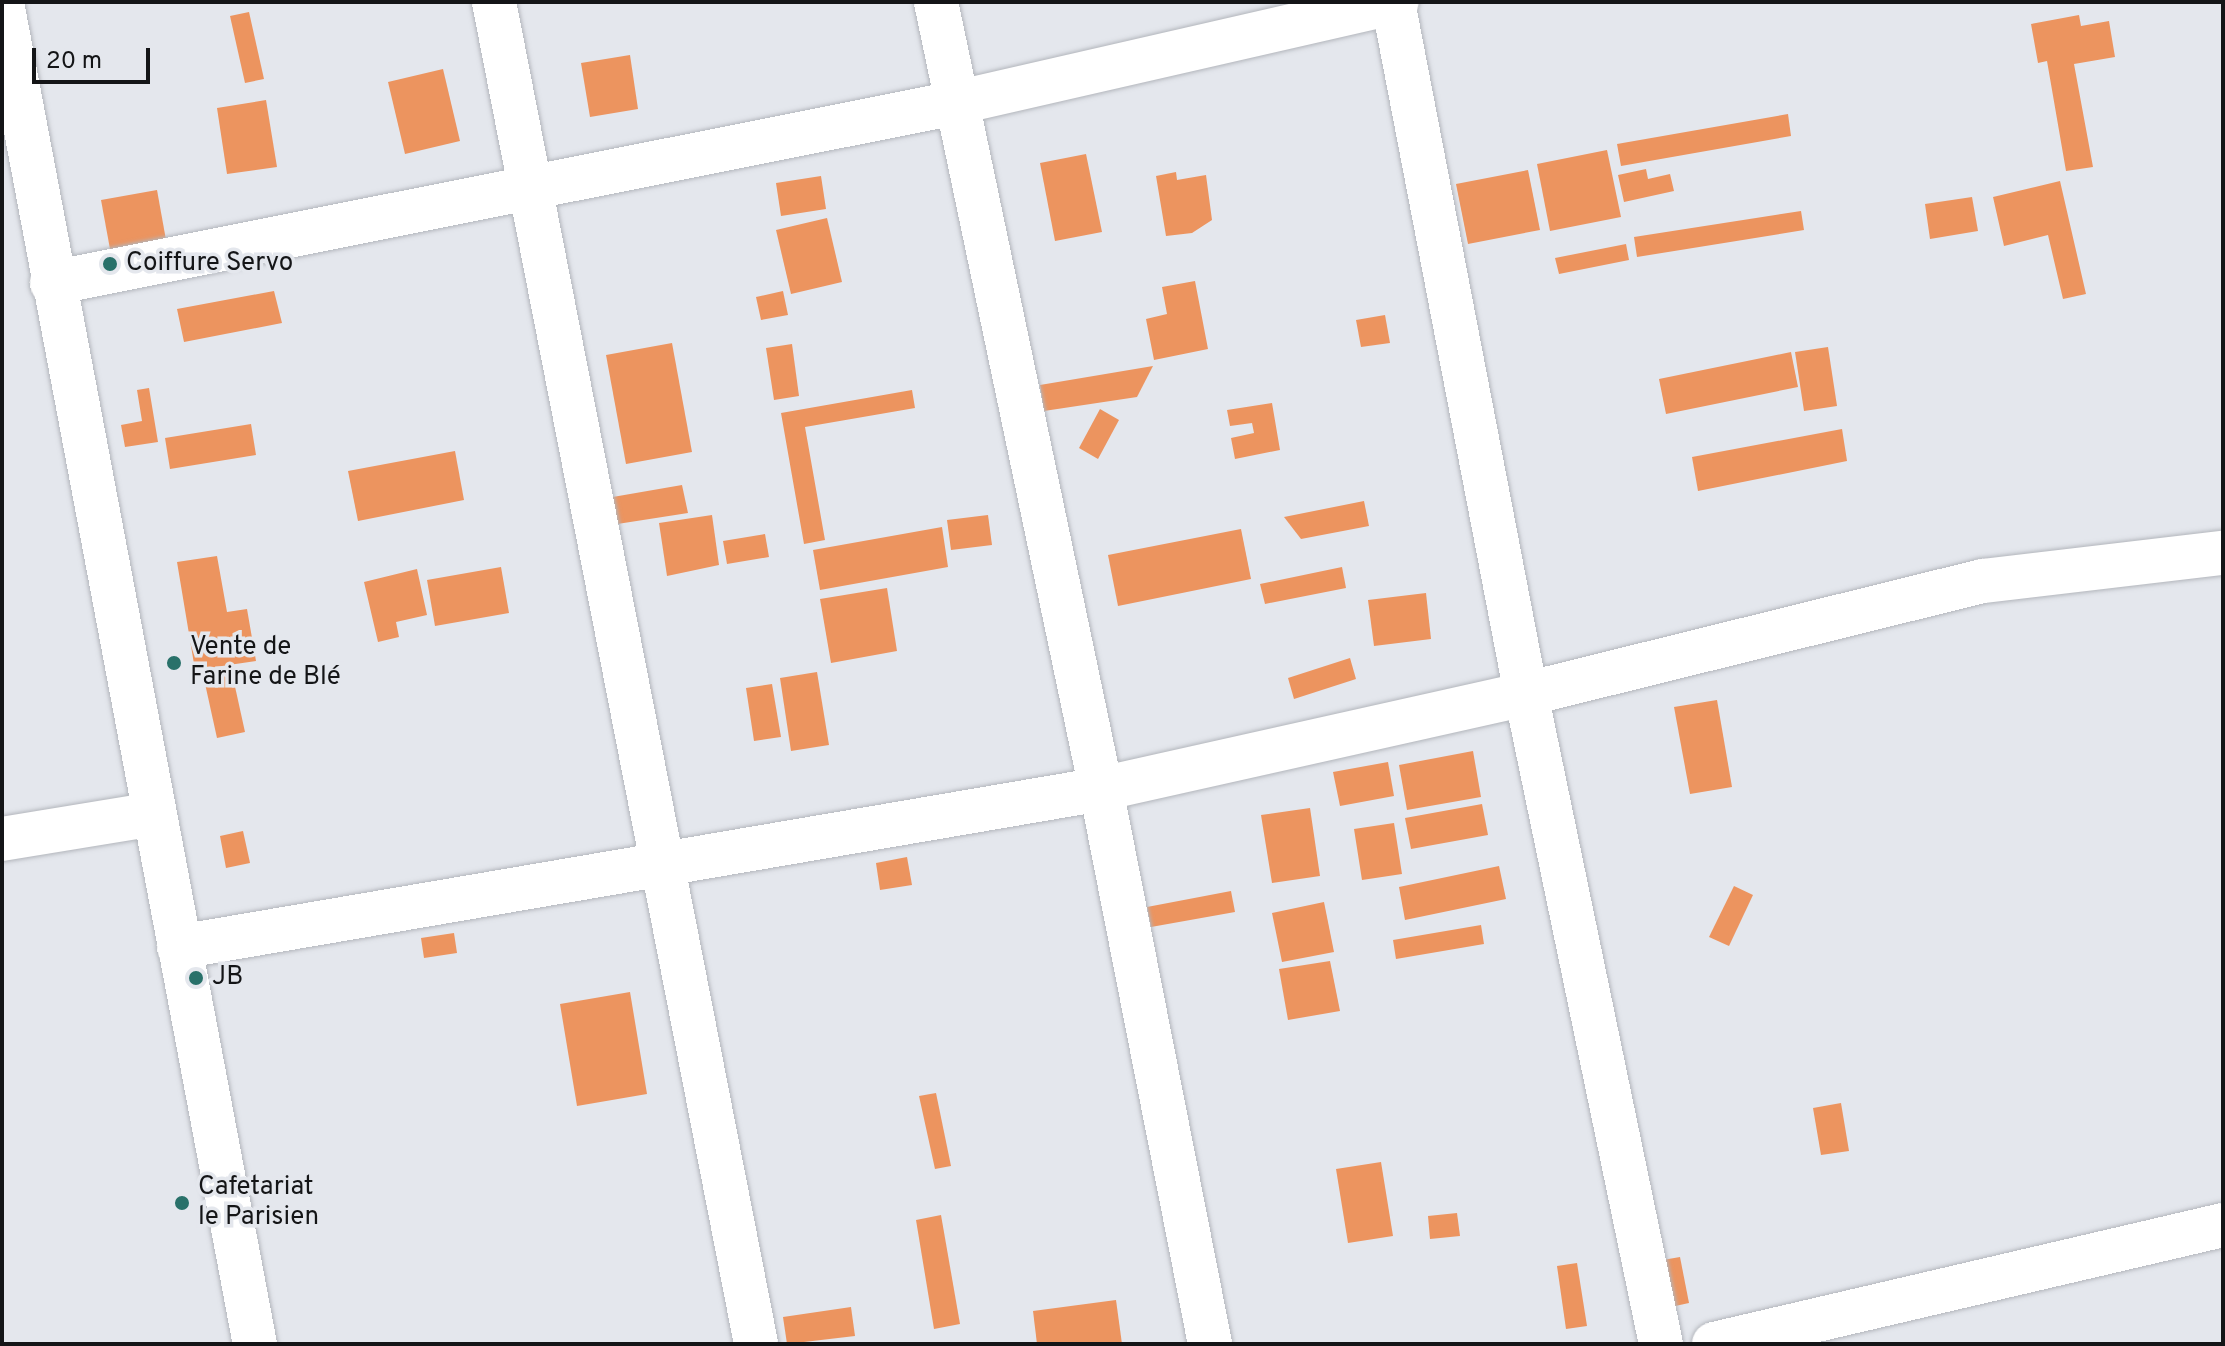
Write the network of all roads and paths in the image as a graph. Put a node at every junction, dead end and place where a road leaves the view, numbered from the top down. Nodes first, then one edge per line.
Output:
1 (494, 2) edge
2 (936, 2) edge
3 (1394, 2) edge
4 (2, 3) edge
5 (955, 103) junction
6 (14, 152) edge
7 (530, 186) junction
8 (52, 283) junction
9 (2223, 553) edge
10 (1526, 694) junction
11 (1101, 789) junction
12 (154, 814) junction
13 (2, 839) edge
14 (663, 867) junction
15 (179, 947) junction
16 (2223, 1225) edge
17 (255, 1344) edge
18 (756, 1344) edge
19 (1210, 1344) edge
20 (1661, 1344) edge
21 (1714, 1344) edge

1 - 7 street
2 - 5 street
3 - 5 street
3 - 10 street
4 - 6 street
5 - 7 street
5 - 11 street
6 - 8 street
7 - 8 street
7 - 14 street
8 - 12 street
9 - 10 street
10 - 11 street
10 - 20 street
11 - 14 street
11 - 19 street
12 - 13 street
12 - 15 street
14 - 15 street
14 - 18 street
15 - 17 street
16 - 21 street

